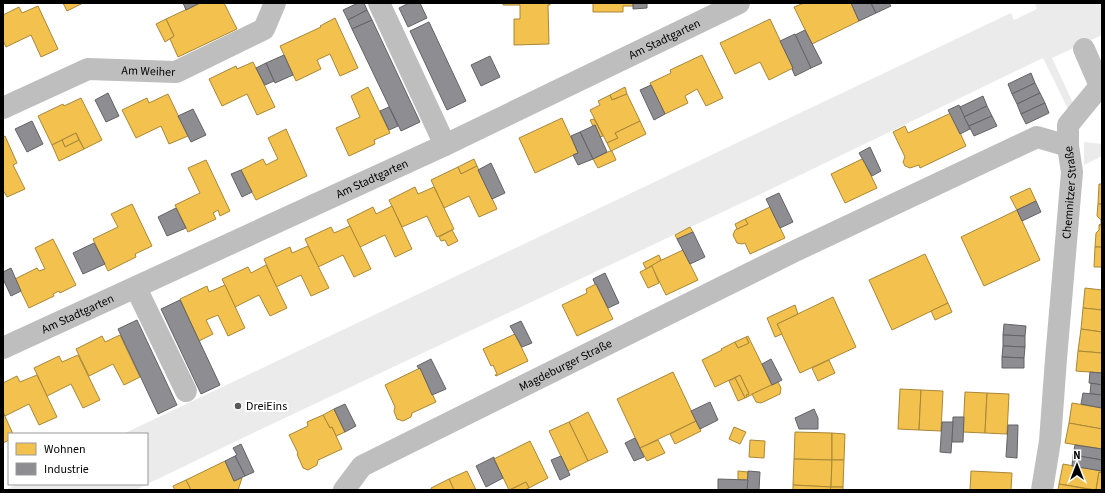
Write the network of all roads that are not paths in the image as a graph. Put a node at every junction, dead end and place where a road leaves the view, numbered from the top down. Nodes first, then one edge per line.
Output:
1 (275, 3) edge
2 (379, 3) edge
3 (739, 3) edge
4 (1084, 49) dead end
5 (3, 108) edge
6 (445, 145) junction
7 (1068, 146) junction
8 (795, 251) joint
9 (136, 288) junction
10 (3, 348) edge
11 (186, 391) dead end
12 (344, 490) edge
13 (1042, 490) edge

1 - 5 street, Am Weiher
2 - 6 street
3 - 6 street, Am Stadtgarten
4 - 7 street
6 - 9 street, Am Stadtgarten
7 - 8 street, Chemnitzer Straße
7 - 13 street, Chemnitzer Straße
8 - 12 street, Magdeburger Straße
9 - 10 street, Am Stadtgarten
9 - 11 street

